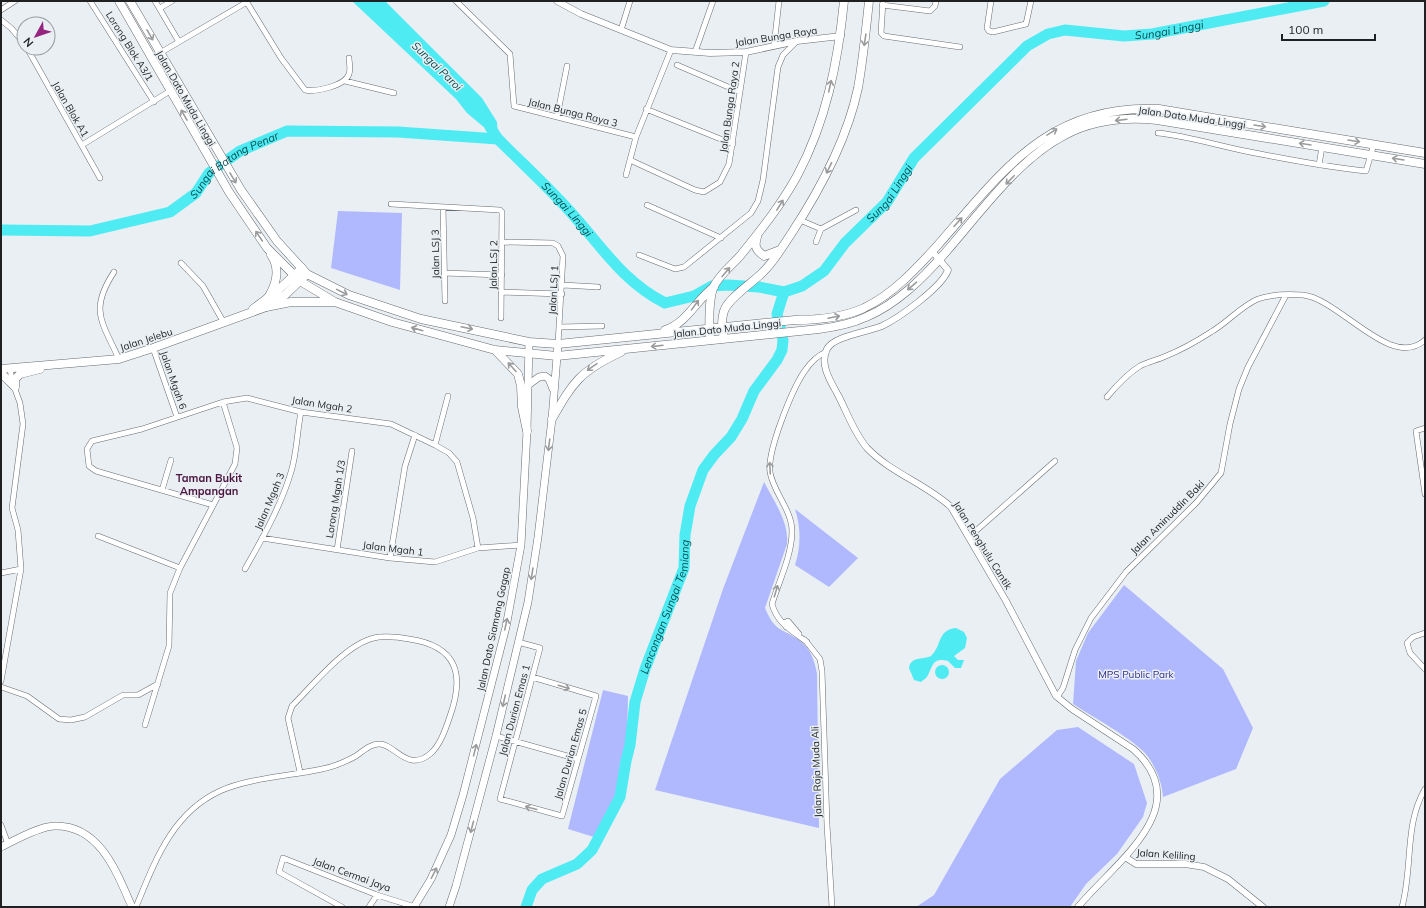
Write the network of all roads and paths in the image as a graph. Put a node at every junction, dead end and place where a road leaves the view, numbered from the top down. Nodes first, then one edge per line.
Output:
1 (15, 1) edge
2 (90, 1) edge
3 (119, 1) edge
4 (130, 1) edge
5 (155, 1) edge
6 (172, 1) edge
7 (246, 1) edge
8 (456, 1) edge
9 (557, 1) edge
10 (630, 1) edge
11 (713, 1) edge
12 (779, 1) edge
13 (844, 1) edge
14 (869, 1) edge
15 (991, 1) edge
16 (1031, 1) edge
17 (883, 3) edge
18 (936, 3) edge
19 (160, 8) junction
20 (1, 10) edge
21 (1, 20) edge
22 (621, 30) junction
23 (16, 33) edge
24 (840, 36) junction
25 (797, 41) junction
26 (179, 42) junction
27 (774, 46) junction
28 (960, 47) dead end
29 (671, 50) junction
30 (695, 52) junction
31 (746, 52) junction
32 (160, 53) junction
33 (32, 56) edge
34 (349, 58) dead end
35 (678, 65) dead end
36 (567, 66) dead end
37 (345, 81) junction
38 (170, 92) junction
39 (740, 92) junction
40 (394, 93) dead end
41 (154, 102) junction
42 (646, 109) junction
43 (557, 117) junction
44 (1158, 133) dead end
45 (636, 137) junction
46 (733, 144) junction
47 (1374, 144) junction
48 (82, 145) junction
49 (1322, 147) junction
50 (1425, 153) edge
51 (1372, 155) junction
52 (630, 160) junction
53 (1425, 164) edge
54 (1319, 165) junction
55 (626, 175) dead end
56 (100, 178) dead end
57 (391, 204) dead end
58 (647, 205) dead end
59 (443, 207) junction
60 (856, 210) dead end
61 (800, 220) junction
62 (821, 229) junction
63 (757, 236) junction
64 (721, 238) junction
65 (502, 242) junction
66 (816, 242) dead end
67 (267, 248) junction
68 (780, 250) junction
69 (932, 251) junction
70 (639, 255) dead end
71 (940, 259) junction
72 (181, 263) dead end
73 (305, 271) junction
74 (114, 272) dead end
75 (444, 273) junction
76 (502, 275) junction
77 (297, 278) junction
78 (563, 285) junction
79 (598, 287) dead end
80 (714, 287) junction
81 (501, 292) junction
82 (562, 294) junction
83 (1286, 294) junction
84 (445, 301) dead end
85 (335, 302) junction
86 (266, 303) junction
87 (501, 318) dead end
88 (224, 323) junction
89 (602, 326) dead end
90 (560, 327) junction
91 (722, 327) junction
92 (709, 329) junction
93 (653, 334) junction
94 (724, 338) junction
95 (710, 340) junction
96 (1425, 340) edge
97 (529, 342) junction
98 (558, 344) junction
99 (153, 348) junction
100 (495, 350) junction
101 (627, 350) junction
102 (826, 352) junction
103 (528, 354) junction
104 (557, 356) junction
105 (119, 359) junction
106 (60, 363) junction
107 (1, 368) edge
108 (10, 368) junction
109 (1, 373) edge
110 (528, 385) junction
111 (15, 387) junction
112 (554, 392) junction
113 (448, 396) dead end
114 (1107, 397) dead end
115 (223, 402) junction
116 (301, 412) junction
117 (177, 417) junction
118 (552, 420) junction
119 (1425, 428) edge
120 (527, 431) junction
121 (415, 435) junction
122 (435, 445) junction
123 (352, 451) dead end
124 (171, 460) dead end
125 (1055, 461) dead end
126 (1424, 487) edge
127 (162, 490) junction
128 (1425, 494) edge
129 (213, 505) junction
130 (98, 536) dead end
131 (969, 537) junction
132 (262, 538) junction
133 (521, 545) junction
134 (478, 548) junction
135 (336, 550) junction
136 (390, 558) junction
137 (180, 568) junction
138 (20, 569) junction
139 (245, 569) dead end
140 (1, 573) edge
141 (1425, 633) edge
142 (518, 642) junction
143 (1425, 669) edge
144 (532, 677) junction
145 (1, 681) edge
146 (158, 684) junction
147 (1, 687) edge
148 (1057, 697) junction
149 (145, 725) dead end
150 (496, 736) junction
151 (515, 742) junction
152 (578, 758) junction
153 (300, 772) junction
154 (1425, 789) edge
155 (562, 816) joint
156 (1, 825) edge
157 (4, 845) edge
158 (1125, 857) junction
159 (377, 895) junction
160 (1260, 906) edge
161 (132, 907) edge
162 (136, 907) edge
163 (342, 907) edge
164 (369, 907) edge
165 (414, 907) edge
166 (449, 907) edge
167 (832, 907) edge
168 (1078, 907) edge
169 (1402, 907) edge

1 - 20 street
2 - 41 street, Lorong Blok A3/1
3 - 38 main road, Jalan Dato Muda Linggi
4 -> 32 main road, Jalan Dato Muda Linggi
5 - 19 street
6 - 19 street
7 - 26 street
7 - 37 street
8 - 43 street, Jalan Bunga Raya 3
9 - 22 street, Jalan Bunga Raya
10 - 22 street
11 - 30 street
12 - 27 street
13 - 24 main road
14 -> 61 main road
15 - 16 street
17 - 18 street
17 - 28 street
19 - 26 street
21 - 23 street
22 - 29 street, Jalan Bunga Raya
24 - 25 street, Jalan Bunga Raya
63 -> 24 main road
25 - 27 street, Jalan Bunga Raya
25 - 64 street
26 - 32 street
27 - 31 street, Jalan Bunga Raya
29 - 30 street, Jalan Bunga Raya
29 - 42 street
30 - 31 street, Jalan Bunga Raya
31 - 39 street, Jalan Bunga Raya 2
32 -> 73 main road, Jalan Dato Muda Linggi
33 - 48 street, Jalan Blok A1
34 - 37 street
35 - 39 street
36 - 43 street
37 - 40 street
38 - 41 street
67 -> 38 main road, Jalan Dato Muda Linggi
39 - 46 street, Jalan Bunga Raya 2
41 - 48 street
42 - 45 street
42 - 46 street
43 - 45 street, Jalan Bunga Raya 3
44 - 54 street
45 - 52 street
46 - 52 street, Jalan Bunga Raya 2
47 - 50 main road, Jalan Dato Muda Linggi
47 - 51 street
69 -> 47 main road, Jalan Dato Muda Linggi
48 - 56 street, Jalan Blok A1
49 - 51 main road, Jalan Dato Muda Linggi
49 - 54 street
49 -> 71 main road, Jalan Dato Muda Linggi
53 -> 51 main road, Jalan Dato Muda Linggi
51 - 54 street
52 - 55 street
57 - 59 street
58 - 64 street
59 - 65 street, Jalan LSJ 2
59 - 75 street, Jalan LSJ 3
60 - 62 street
61 - 62 street
61 - 68 main road
62 - 66 street
63 - 68 main road
80 -> 63 main road
64 - 70 street
65 - 76 street, Jalan LSJ 2
65 - 78 street, Jalan LSJ 1
67 - 77 main road, Jalan Dato Muda Linggi
67 - 86 main road
68 - 91 main road
69 - 71 street
91 -> 69 main road, Jalan Dato Muda Linggi
71 -> 94 main road, Jalan Dato Muda Linggi
71 - 102 street
72 - 88 street
73 - 77 main road, Jalan Jelebu
73 -> 97 main road, Jalan Dato Muda Linggi
74 - 105 street
75 - 76 street
75 - 84 street, Jalan LSJ 3
76 - 81 street, Jalan LSJ 2
77 - 85 main road, Jalan Dato Muda Linggi
77 - 86 main road, Jalan Jelebu
78 - 79 street
78 - 82 street, Jalan LSJ 1
80 - 92 main road
93 -> 80 main road
81 - 82 street
81 - 87 street, Jalan LSJ 2
82 - 90 street, Jalan LSJ 1
83 - 96 street
83 - 114 street
83 - 148 street, Jalan Aminuddin Baki
85 - 86 main road
100 -> 85 main road, Jalan Dato Muda Linggi
86 - 88 main road, Jalan Jelebu
88 - 99 main road, Jalan Jelebu
89 - 90 street
90 - 98 street, Jalan LSJ 1
91 - 92 main road, Jalan Dato Muda Linggi
91 - 94 main road
92 - 93 main road, Jalan Dato Muda Linggi
92 - 95 main road
93 - 98 main road, Jalan Dato Muda Linggi
94 - 95 main road, Jalan Dato Muda Linggi
95 -> 101 main road, Jalan Dato Muda Linggi
97 - 98 main road, Jalan Dato Muda Linggi
97 - 103 main road, Jalan Dato Siamang Gagap
98 - 104 main road
99 - 105 main road, Jalan Jelebu
99 - 117 street, Jalan Mgah 6
100 - 103 main road, Jalan Dato Muda Linggi
120 -> 100 main road
101 - 104 main road, Jalan Dato Muda Linggi
101 -> 118 main road
102 - 131 street, Jalan Penghulu Cantik
167 -> 102 street, Jalan Raja Muda Ali
103 - 104 main road, Jalan Dato Muda Linggi
103 - 110 main road, Jalan Dato Siamang Gagap
104 - 112 main road
105 - 106 main road, Jalan Jelebu
106 - 108 main road, Jalan Jelebu
106 - 111 main road
107 - 108 main road, Jalan Jelebu
108 - 111 street
109 - 111 main road
110 - 112 main road
110 - 120 main road, Jalan Dato Siamang Gagap
111 - 138 street
112 - 118 main road
113 - 122 street
115 - 116 street, Jalan Mgah 2
115 - 117 street, Jalan Mgah 2
115 - 129 street
116 - 121 street, Jalan Mgah 2
116 - 132 street, Jalan Mgah 3
117 - 127 street, Jalan Mgah 2
118 -> 142 main road
119 - 126 street
120 - 133 main road, Jalan Dato Siamang Gagap
121 - 122 street, Jalan Mgah 2
121 - 136 street
122 - 134 street, Jalan Mgah 2
123 - 135 street, Lorong Mgah 1/3
124 - 127 street
125 - 131 street
126 - 128 street
127 - 129 street
129 - 137 street
130 - 137 street
131 - 148 street, Jalan Penghulu Cantik
132 - 135 street, Jalan Mgah 1
132 - 139 street, Jalan Mgah 3
133 - 134 street, Jalan Mgah 1
165 -> 133 main road, Jalan Dato Siamang Gagap
134 - 136 street, Jalan Mgah 1
135 - 136 street, Jalan Mgah 1
137 - 146 street
138 - 140 street
138 - 145 street
141 - 143 street
142 - 144 street, Jalan Durian Emas 1
142 -> 150 main road
144 - 151 street, Jalan Durian Emas 1
144 -> 152 street, Jalan Durian Emas 5
146 - 147 street
146 - 149 street
148 - 158 street, Jalan Penghulu Cantik
150 - 151 street
150 -> 166 main road
151 - 152 street
155 -> 151 street, Jalan Durian Emas 1
152 - 155 street, Jalan Durian Emas 5
153 - 153 street
153 - 162 street
154 - 169 street
156 - 157 street
157 - 161 main road
158 - 160 street, Jalan Keliling
158 - 168 street, Jalan Keliling
159 - 163 street, Jalan Cermai Jaya
159 - 164 street
159 - 165 street, Jalan Cermai Jaya

